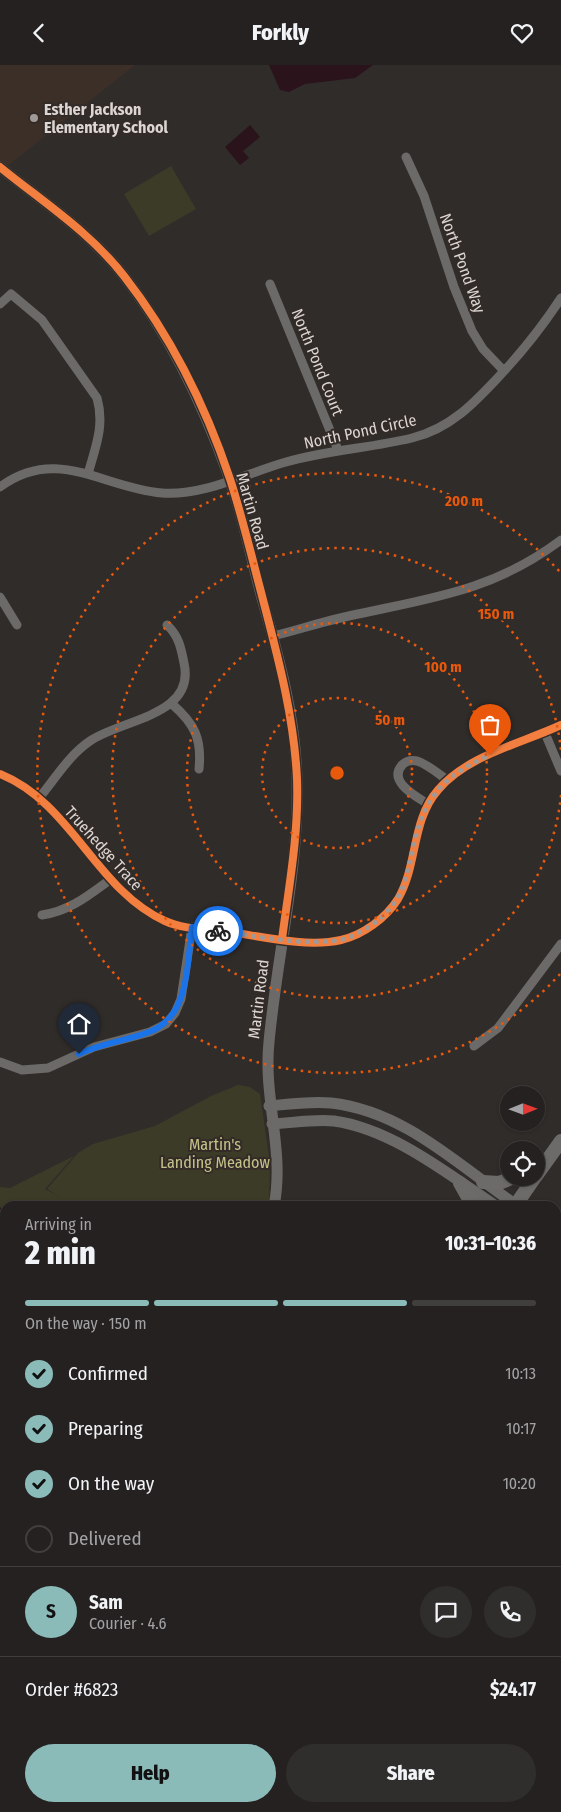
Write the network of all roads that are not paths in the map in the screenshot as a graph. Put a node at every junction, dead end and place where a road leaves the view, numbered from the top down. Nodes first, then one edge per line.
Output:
1 (406, 157) dead end
2 (0, 167) edge
3 (270, 285) dead end
4 (561, 299) edge
5 (0, 303) edge
6 (504, 371) junction
7 (338, 450) junction
8 (88, 474) junction
9 (230, 480) junction
10 (0, 487) edge
11 (561, 540) edge
12 (0, 597) edge
13 (17, 625) dead end
14 (167, 625) dead end
15 (273, 636) junction
16 (172, 704) junction
17 (561, 725) edge
18 (545, 733) junction
19 (199, 769) dead end
20 (561, 771) edge
21 (0, 774) edge
22 (447, 780) junction
23 (39, 798) junction
24 (428, 805) junction
25 (111, 879) junction
26 (42, 915) dead end
27 (192, 927) junction
28 (282, 939) junction
29 (561, 944) edge
30 (474, 1046) dead end
31 (0, 1062) edge
32 (270, 1106) junction
33 (272, 1124) junction
34 (558, 1145) edge
35 (545, 1155) edge
36 (545, 1164) edge
37 (483, 1182) junction
38 (460, 1183) junction
39 (500, 1183) edge
40 (530, 1186) edge
41 (275, 1201) edge
42 (470, 1201) edge
43 (488, 1201) edge
44 (509, 1201) edge
45 (519, 1201) edge

1 - 6 street, North Pond Way
2 - 9 street, Martin Road
3 - 7 street, North Pond Court
4 - 6 street, North Pond Circle
5 - 8 street
6 - 7 street, North Pond Circle
7 - 9 street, North Pond Circle
8 - 9 street
8 - 10 street
9 - 15 street, Martin Road
11 - 15 street
12 - 13 street
14 - 16 street
15 - 28 street, Martin Road
16 - 19 street
16 - 23 street
17 - 18 street, Truehedge Trace
18 - 20 street
18 - 22 street, Truehedge Trace
21 - 23 street, Truehedge Trace
22 - 24 street, Truehedge Trace
22 - 24 street
23 - 25 street, Truehedge Trace
24 - 28 street, Truehedge Trace
25 - 26 street
25 - 27 street, Truehedge Trace
27 - 28 street, Truehedge Trace
27 - 31 street
28 - 32 street, Martin Road
29 - 30 street
32 - 33 street, Martin Road
32 - 37 street
33 - 38 street
33 - 41 street, Martin Road
34 - 35 main road
34 - 36 main road
37 - 39 main road
37 - 44 street
38 - 42 main road
38 - 43 street
40 - 45 main road

